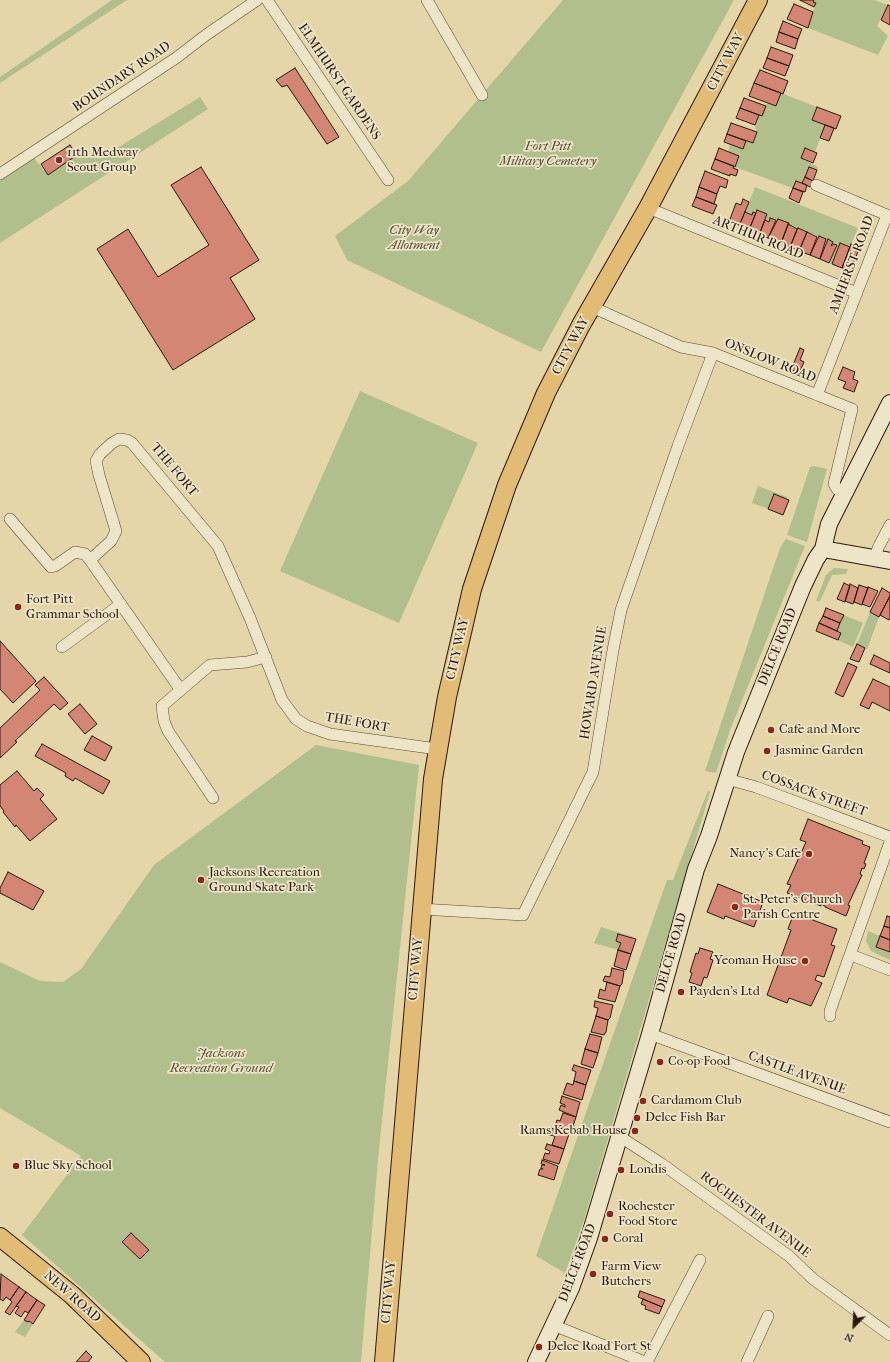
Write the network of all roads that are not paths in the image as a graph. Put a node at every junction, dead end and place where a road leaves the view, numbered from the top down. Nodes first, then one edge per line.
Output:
1 (257, 0) edge
2 (267, 0) edge
3 (427, 0) edge
4 (758, 0) edge
5 (482, 95) dead end
6 (0, 174) edge
7 (388, 180) dead end
8 (816, 185) dead end
9 (648, 208) junction
10 (857, 293) junction
11 (592, 306) junction
12 (713, 353) junction
13 (817, 395) junction
14 (890, 403) edge
15 (844, 494) junction
16 (10, 519) dead end
17 (890, 525) edge
18 (823, 549) junction
19 (90, 560) junction
20 (883, 560) edge
21 (121, 604) junction
22 (62, 647) dead end
23 (266, 658) junction
24 (180, 689) junction
25 (437, 749) junction
26 (727, 779) junction
27 (213, 798) dead end
28 (890, 837) edge
29 (890, 842) edge
30 (421, 909) junction
31 (851, 955) junction
32 (890, 970) edge
33 (830, 1016) dead end
34 (650, 1034) junction
35 (890, 1122) edge
36 (619, 1136) junction
37 (0, 1237) edge
38 (700, 1260) dead end
39 (768, 1316) dead end
40 (553, 1325) junction
41 (890, 1335) edge
42 (141, 1362) edge
43 (384, 1362) edge
44 (536, 1362) edge
45 (646, 1362) edge
46 (747, 1362) edge

1 - 6 street, BOUNDARY ROAD
2 - 7 street, ELMHURST GARDENS
3 - 5 street
4 - 9 main road, CITY WAY
8 - 10 street, AMHERST ROAD
9 - 10 street, ARTHUR ROAD
9 - 11 main road, CITY WAY
10 - 13 street, AMHERST ROAD
11 - 12 street, ONSLOW ROAD
11 - 25 main road, CITY WAY
12 - 13 street, ONSLOW ROAD
12 - 30 street, HOWARD AVENUE
13 - 15 street, ONSLOW ROAD
14 - 15 street
15 - 18 street
16 - 19 street
17 - 20 street
18 - 20 street
18 - 26 street, DELCE ROAD
19 - 21 street
19 - 23 street, THE FORT
21 - 22 street
21 - 24 street
23 - 24 street
23 - 25 street, THE FORT
24 - 27 street
25 - 30 main road, CITY WAY
26 - 28 street, COSSACK STREET
26 - 34 street, DELCE ROAD
29 - 31 street
30 - 43 main road, CITY WAY
31 - 32 street
31 - 33 street
34 - 35 street, CASTLE AVENUE
34 - 36 street, DELCE ROAD
36 - 40 street, DELCE ROAD
36 - 41 street, ROCHESTER AVENUE
37 - 42 main road, NEW ROAD
38 - 45 street
39 - 46 street
40 - 44 street, DELCE ROAD
40 - 45 street

